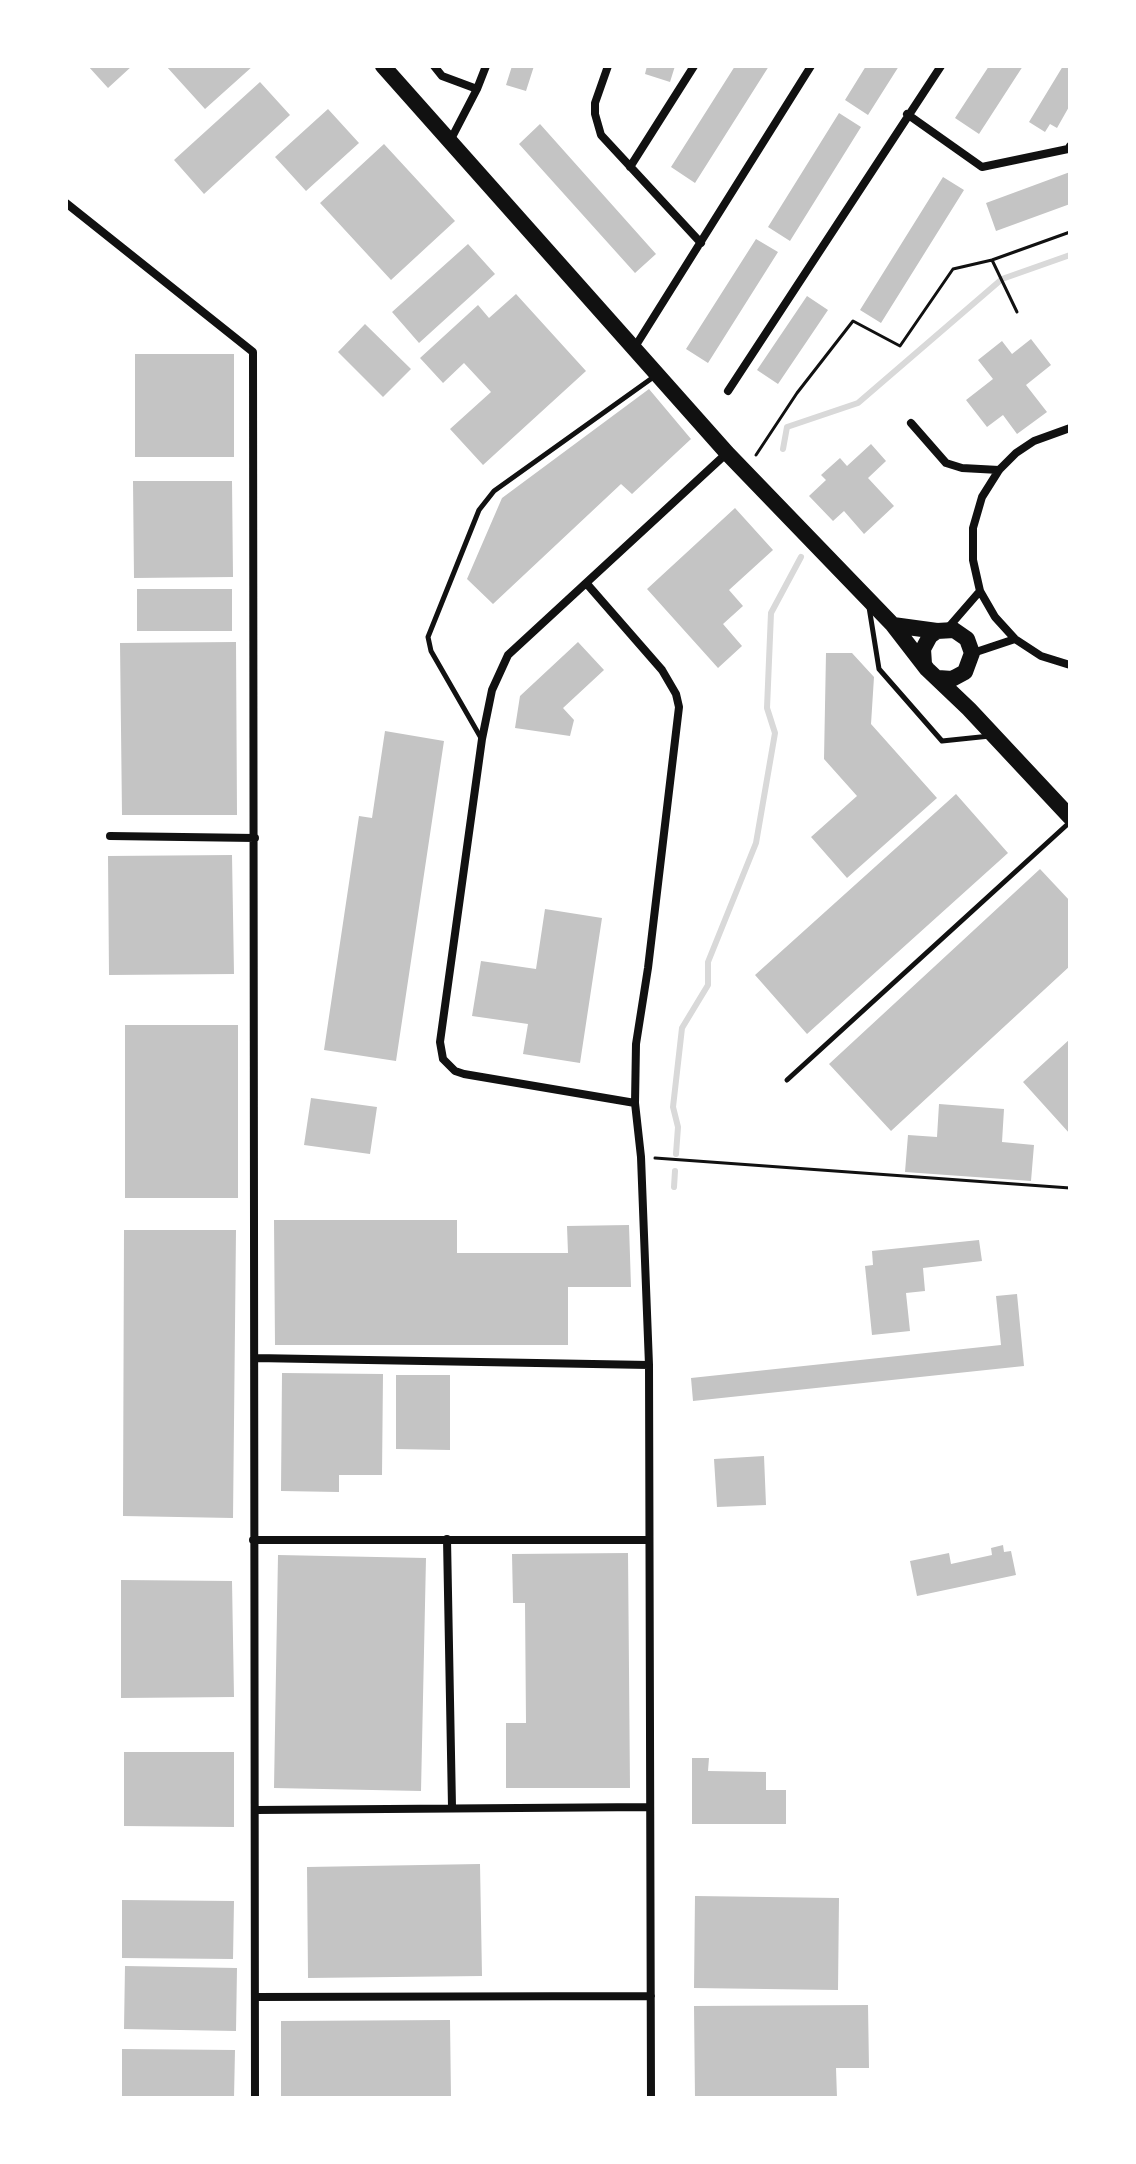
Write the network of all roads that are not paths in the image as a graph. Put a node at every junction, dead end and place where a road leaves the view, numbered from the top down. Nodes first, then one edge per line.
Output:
1 (383, 66) edge
2 (434, 66) edge
3 (486, 66) edge
4 (608, 66) edge
5 (694, 66) edge
6 (811, 66) edge
7 (941, 66) edge
8 (477, 89) junction
9 (907, 114) junction
10 (450, 142) junction
11 (1070, 146) edge
12 (630, 167) junction
13 (66, 203) edge
14 (701, 243) junction
15 (633, 350) junction
16 (656, 375) junction
17 (728, 391) dead end
18 (911, 423) dead end
19 (1070, 428) edge
20 (727, 453) junction
21 (999, 470) junction
22 (587, 584) junction
23 (980, 591) junction
24 (868, 603) junction
25 (893, 625) junction
26 (942, 630) junction
27 (1015, 639) junction
28 (972, 653) junction
29 (924, 664) junction
30 (1070, 665) edge
31 (965, 672) junction
32 (938, 678) junction
33 (969, 709) junction
34 (993, 735) junction
35 (482, 739) junction
36 (1070, 819) edge
37 (110, 836) dead end
38 (255, 838) junction
39 (787, 1080) dead end
40 (635, 1103) junction
41 (255, 1358) junction
42 (649, 1365) junction
43 (447, 1539) junction
44 (253, 1540) junction
45 (649, 1540) junction
46 (452, 1807) junction
47 (650, 1807) junction
48 (256, 1810) junction
49 (651, 1996) junction
50 (256, 1997) junction
51 (255, 2098) edge
52 (651, 2098) edge

1 - 10 main road
2 - 8 street
3 - 8 street
4 - 12 street
5 - 12 street
6 - 14 street
7 - 9 street
8 - 10 street
9 - 11 street
9 - 17 street
10 - 15 main road
12 - 14 street
13 - 38 street
14 - 15 street
15 - 16 main road
16 - 20 main road
16 - 35 lane
18 - 21 street
19 - 21 street
20 - 22 street
20 - 24 main road
21 - 23 street
22 - 35 street
22 - 40 street
23 - 26 street
23 - 27 street
24 - 25 main road
24 - 34 lane
25 - 26 main road
25 - 29 main road
26 - 28 main road
26 - 29 main road
27 - 28 street
27 - 30 street
28 - 31 main road
29 - 32 main road
31 - 32 main road
31 - 33 main road
32 - 33 main road
33 - 34 main road
34 - 36 main road
35 - 40 street
36 - 39 lane
37 - 38 street
38 - 41 street
40 - 42 street
41 - 42 street
41 - 44 street
42 - 45 street
43 - 44 street
43 - 45 street
43 - 46 street
44 - 48 street
45 - 47 street
46 - 47 street
46 - 48 street
47 - 49 street
48 - 50 street
49 - 50 street
49 - 52 street
50 - 51 street

